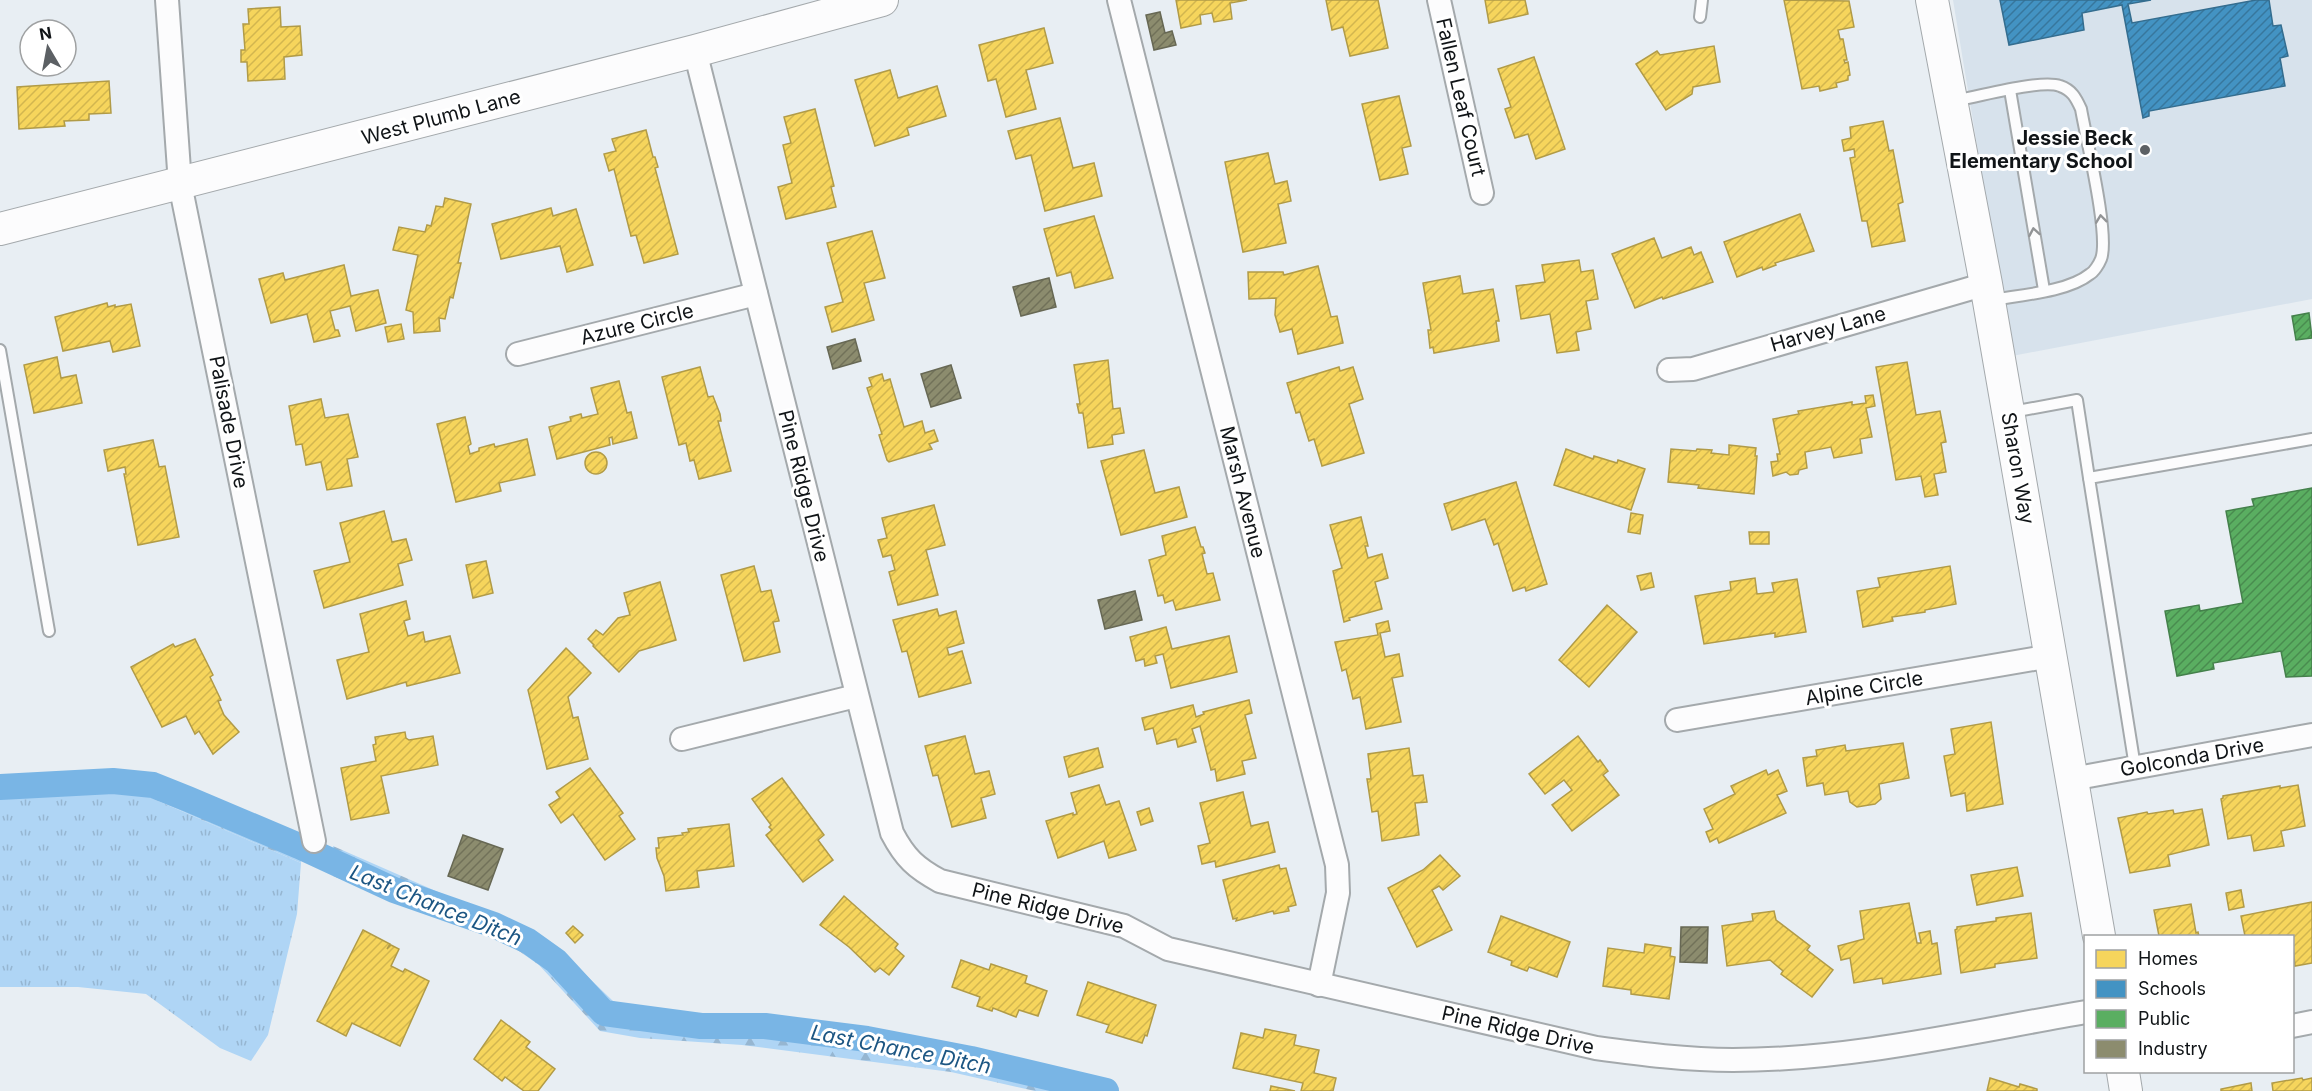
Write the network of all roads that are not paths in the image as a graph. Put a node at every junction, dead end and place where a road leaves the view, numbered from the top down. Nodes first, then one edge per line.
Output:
1 (167, 0) edge
2 (882, 0) edge
3 (1119, 0) edge
4 (1439, 0) edge
5 (1702, 0) edge
6 (1932, 0) edge
7 (1700, 17) dead end
8 (695, 51) junction
9 (2010, 90) junction
10 (1951, 101) junction
11 (180, 184) junction
12 (1482, 193) dead end
13 (0, 230) edge
14 (2044, 290) junction
15 (1988, 292) junction
16 (756, 294) junction
17 (0, 350) edge
18 (518, 354) dead end
19 (1669, 369) dead end
20 (2009, 412) junction
21 (2312, 439) edge
22 (2089, 478) junction
23 (49, 631) dead end
24 (2051, 656) junction
25 (856, 696) junction
26 (1677, 720) dead end
27 (2312, 735) edge
28 (682, 739) dead end
29 (2135, 767) junction
30 (2072, 779) junction
31 (314, 841) dead end
32 (2099, 935) edge
33 (1319, 985) junction
34 (2084, 1012) edge
35 (2312, 1022) edge
36 (2294, 1026) edge
37 (2123, 1073) edge
38 (2126, 1091) edge

1 - 11 street, Palisade Drive
2 - 8 street, West Plumb Lane
3 - 33 street, Marsh Avenue
4 - 12 street, Fallen Leaf Court
5 - 7 lane
6 - 10 street, Sharon Way
8 - 11 street, West Plumb Lane
8 - 16 street, Pine Ridge Drive
9 - 10 lane
14 -> 9 lane
14 -> 9 lane
10 - 15 street, Sharon Way
11 - 13 street, West Plumb Lane
11 - 31 street, Palisade Drive
14 - 15 lane
15 - 19 street, Harvey Lane
15 - 20 street, Sharon Way
16 - 18 street, Azure Circle
16 - 25 street, Pine Ridge Drive
17 - 23 lane
20 - 22 lane
20 - 24 street, Sharon Way
21 - 22 lane
22 - 29 lane
24 - 26 street, Alpine Circle
24 - 30 street, Sharon Way
25 - 28 street
25 - 33 street, Pine Ridge Drive
27 - 29 street, Golconda Drive
29 - 30 street, Golconda Drive
30 - 32 street, Sharon Way
33 - 34 street, Pine Ridge Drive
35 - 36 street
37 - 38 street

